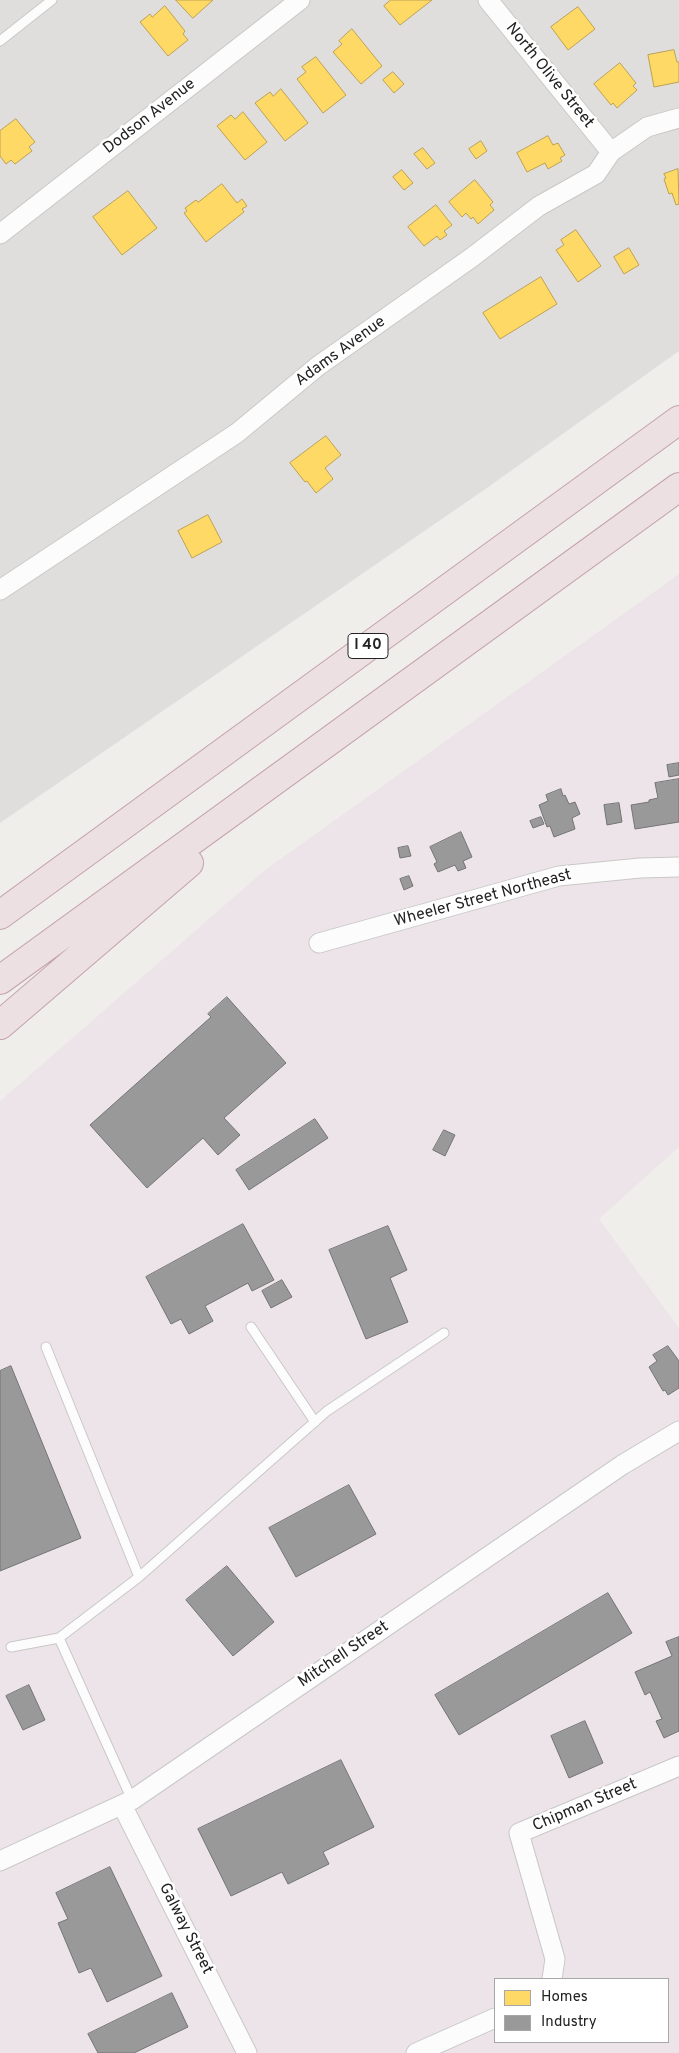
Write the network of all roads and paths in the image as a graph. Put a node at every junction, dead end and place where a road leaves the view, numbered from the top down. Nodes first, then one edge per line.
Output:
1 (52, 0) edge
2 (300, 0) edge
3 (488, 0) edge
4 (0, 41) edge
5 (679, 118) edge
6 (611, 152) junction
7 (0, 234) edge
8 (679, 420) edge
9 (679, 487) edge
10 (0, 590) edge
11 (344, 732) junction
12 (679, 867) edge
13 (58, 872) junction
14 (0, 905) edge
15 (0, 915) edge
16 (319, 943) dead end
17 (0, 980) edge
18 (0, 1024) edge
19 (251, 1326) dead end
20 (444, 1333) dead end
21 (46, 1347) dead end
22 (315, 1422) junction
23 (679, 1431) edge
24 (139, 1578) junction
25 (59, 1638) junction
26 (11, 1647) dead end
27 (679, 1766) edge
28 (127, 1802) junction
29 (0, 1861) edge
30 (552, 1978) edge
31 (494, 2018) edge
32 (247, 2053) edge
33 (416, 2053) edge

1 - 4 lane
2 - 7 street, Dodson Avenue
3 - 6 street, North Olive Street
5 - 6 street, Adams Avenue
6 - 10 street, Adams Avenue
8 - 13 highway, I 40
9 - 11 highway
11 - 17 highway
11 - 18 highway
12 - 16 street, Wheeler Street Northeast
13 - 14 highway
13 - 15 highway, I 40
19 - 22 lane
20 - 22 lane
21 - 24 lane
22 - 24 lane
23 - 28 street, Mitchell Street
24 - 25 lane
25 - 26 lane
25 - 28 lane
27 - 30 street, Chipman Street
28 - 29 street, Mitchell Street
28 - 32 street, Galway Street
31 - 33 street

